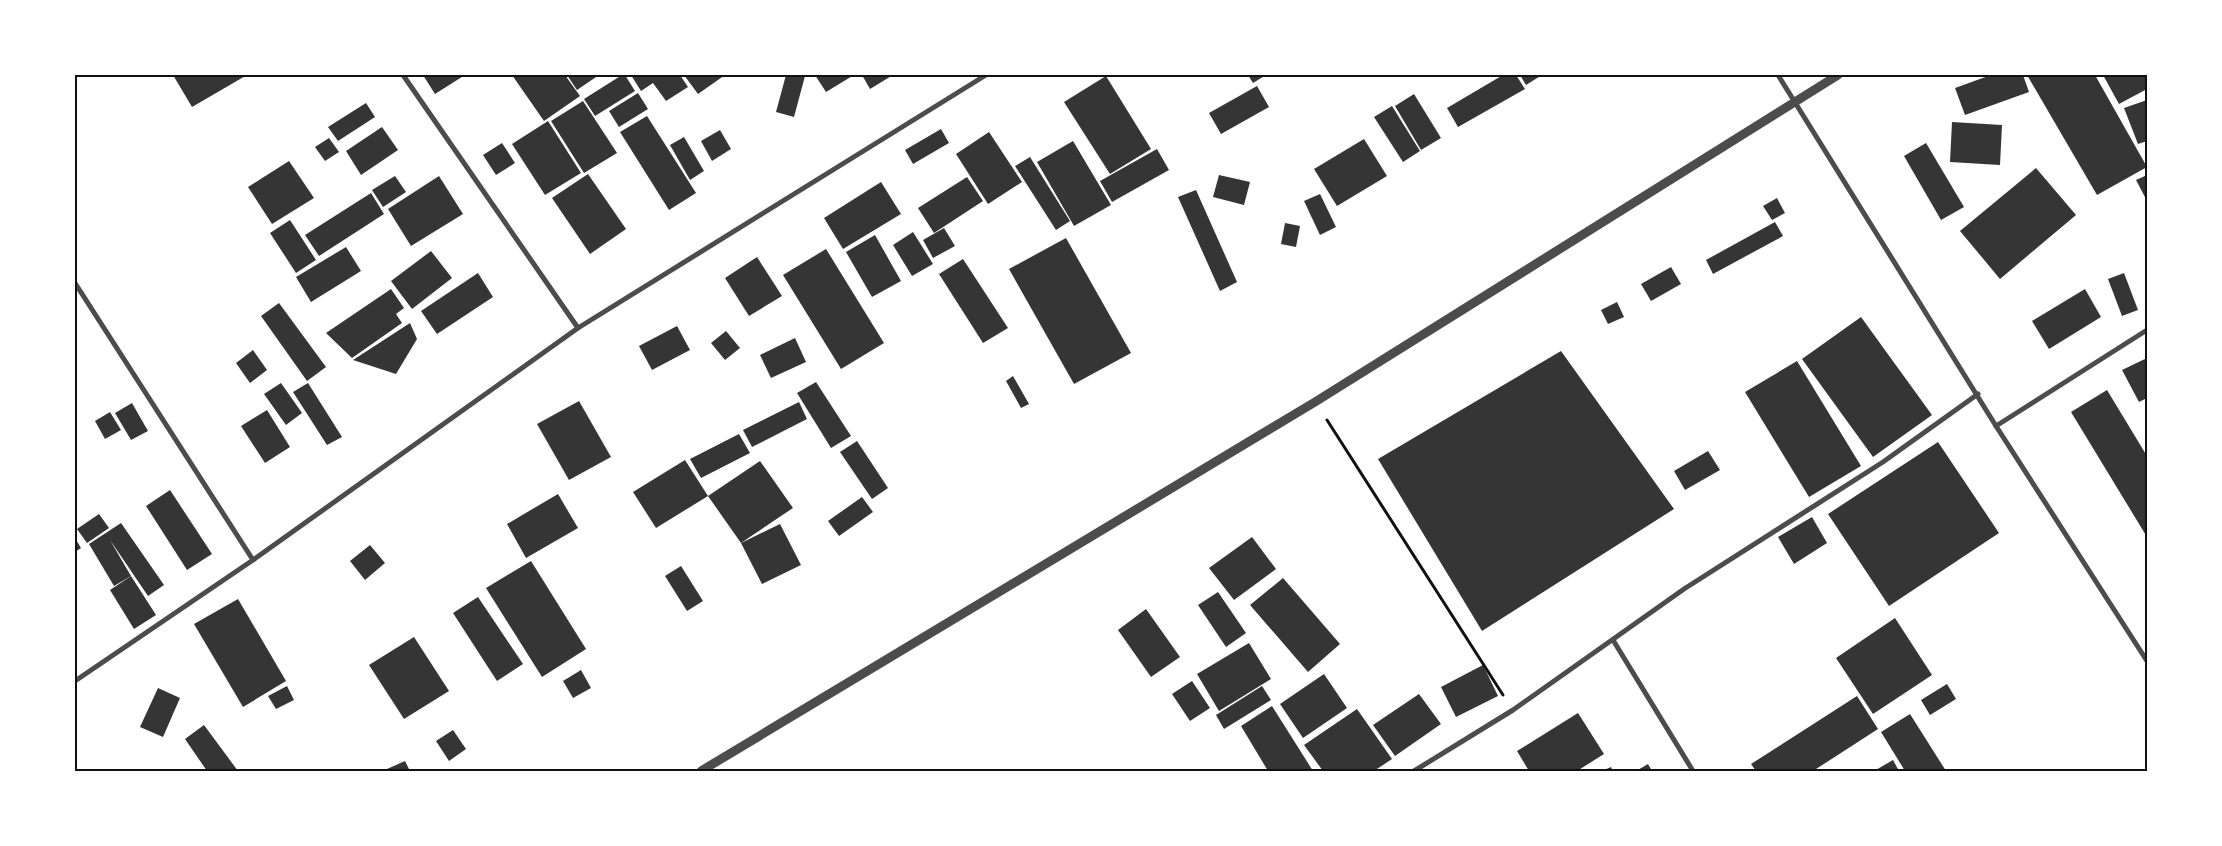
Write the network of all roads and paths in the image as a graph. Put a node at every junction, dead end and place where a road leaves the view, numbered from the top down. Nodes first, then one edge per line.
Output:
1 (403, 75) edge
2 (986, 75) edge
3 (1778, 75) edge
4 (1838, 75) edge
5 (1794, 103) junction
6 (75, 282) edge
7 (578, 328) junction
8 (2147, 330) edge
9 (1978, 394) junction
10 (1316, 402) junction
11 (1996, 426) junction
12 (253, 560) junction
13 (1613, 640) junction
14 (2147, 661) edge
15 (75, 681) edge
16 (1513, 710) junction
17 (701, 771) edge
18 (1414, 771) edge
19 (1693, 771) edge

1 - 7 street
2 - 7 street
3 - 5 street
4 - 5 street
5 - 9 street
5 - 10 street
6 - 12 street
7 - 12 street
8 - 11 street
9 - 11 street
9 - 13 street
10 - 16 path
10 - 17 street
11 - 14 street
12 - 15 street
13 - 16 street
13 - 19 street
16 - 18 street

